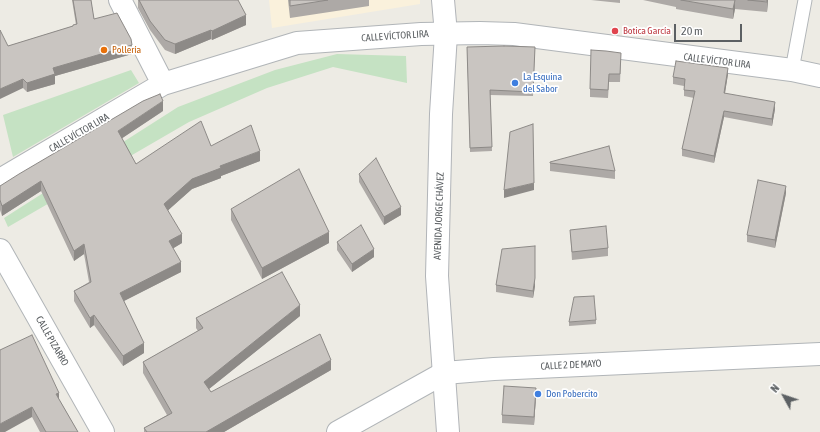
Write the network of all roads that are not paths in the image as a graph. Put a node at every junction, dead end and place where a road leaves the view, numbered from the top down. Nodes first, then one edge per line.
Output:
1 (120, 0) edge
2 (443, 0) edge
3 (805, 0) edge
4 (446, 34) junction
5 (792, 70) junction
6 (820, 76) edge
7 (163, 84) junction
8 (0, 180) edge
9 (0, 250) edge
10 (820, 354) edge
11 (444, 373) junction
12 (103, 432) edge
13 (338, 432) edge
14 (448, 432) edge

1 - 7 street
2 - 4 street, AVENIDA JORGE CHÁVEZ
3 - 5 lane
4 - 5 street, CALLE VÍCTOR LIRA
4 - 7 street, CALLE VÍCTOR LIRA
4 - 11 street, AVENIDA JORGE CHÁVEZ
5 - 6 street, CALLE VÍCTOR LIRA
7 - 8 street, CALLE VÍCTOR LIRA
9 - 12 street, CALLE PIZARRO
10 - 11 street, CALLE 2 DE MAYO
11 - 13 street, CALLE 2 DE MAYO
11 - 14 street, AVENIDA JORGE CHÁVEZ

